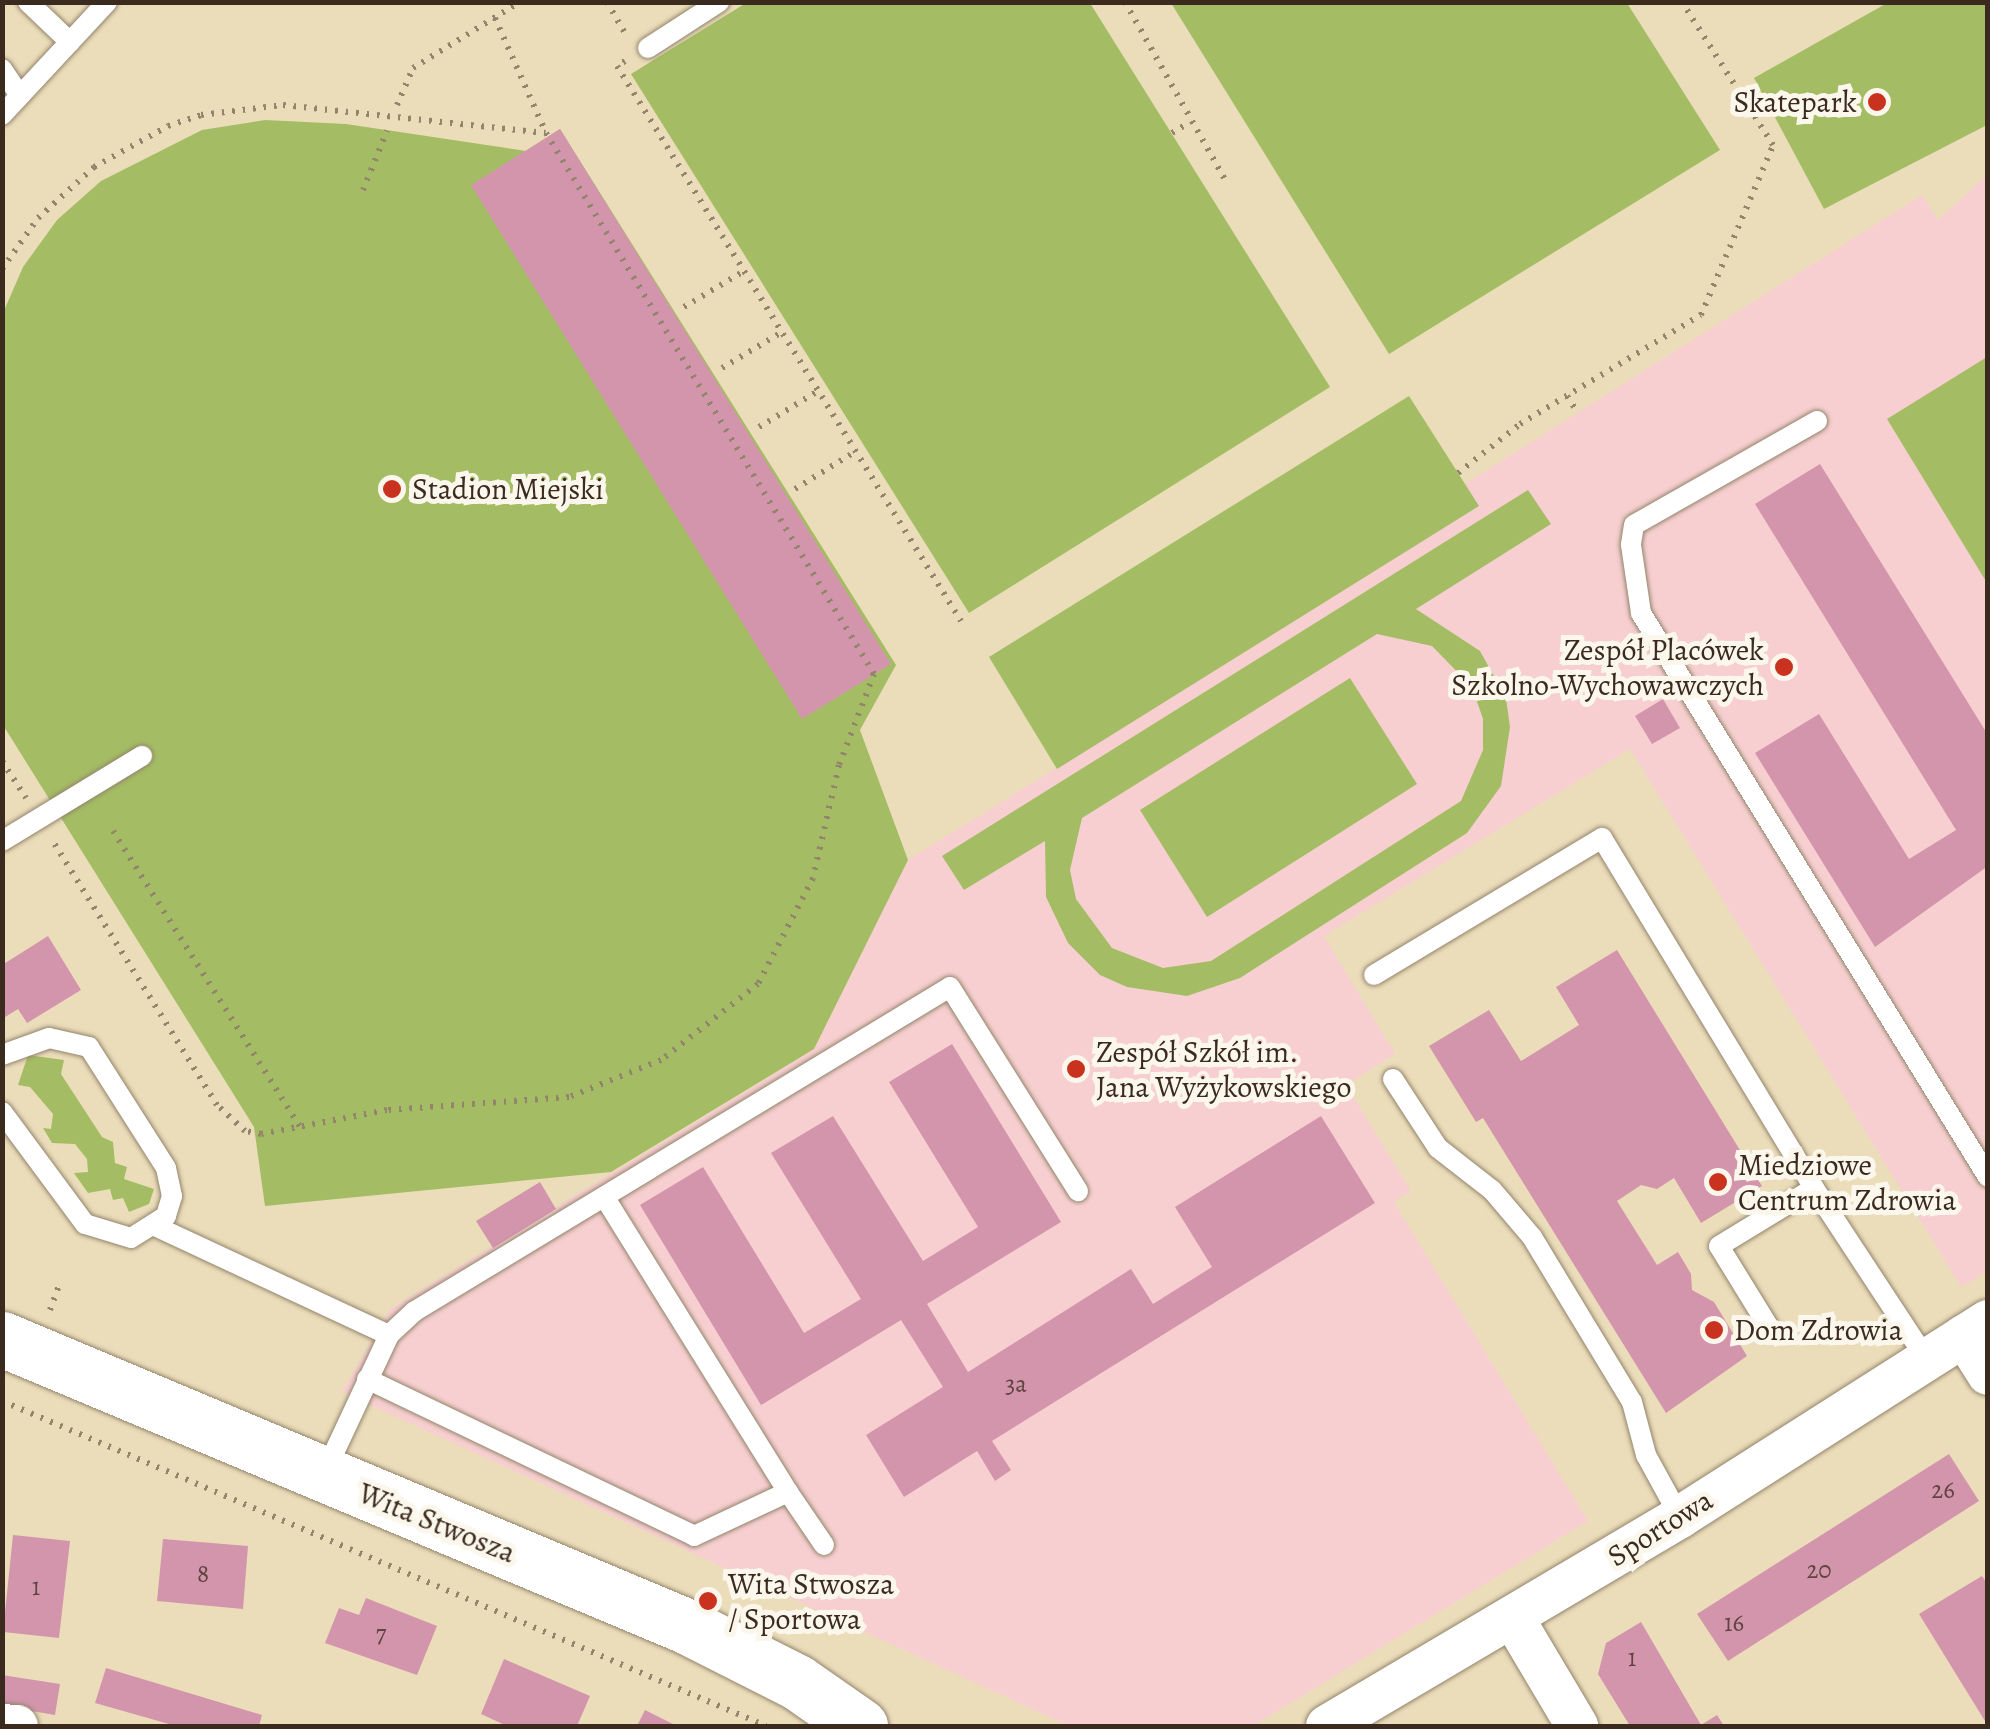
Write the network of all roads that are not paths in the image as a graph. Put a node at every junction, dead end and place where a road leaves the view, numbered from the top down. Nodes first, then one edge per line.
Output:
1 (28, 2) edge
2 (107, 2) edge
3 (719, 2) edge
4 (70, 42) junction
5 (648, 48) road end
6 (2, 69) edge
7 (20, 96) junction
8 (2, 115) edge
9 (1818, 421) dead end
10 (142, 756) dead end
11 (2, 842) edge
12 (1374, 975) dead end
13 (2, 1055) edge
14 (1393, 1079) dead end
15 (2, 1112) edge
16 (1988, 1178) edge
17 (1814, 1188) junction
18 (1078, 1191) dead end
19 (605, 1198) junction
20 (158, 1226) junction
21 (1770, 1329) dead end
22 (1976, 1329) edge
23 (389, 1335) junction
24 (7, 1345) edge
25 (1927, 1360) junction
26 (1988, 1374) edge
27 (367, 1379) junction
28 (324, 1476) junction
29 (788, 1492) junction
30 (1680, 1517) junction
31 (824, 1545) dead end
32 (1513, 1618) junction
33 (2, 1725) edge
34 (17, 1726) edge
35 (860, 1726) edge
36 (1327, 1726) edge
37 (1576, 1726) edge

1 - 4 lane
2 - 4 lane
3 - 5 lane
4 - 7 lane
6 - 7 lane
7 - 8 lane
9 - 16 lane
10 - 11 lane
12 - 17 lane
13 - 20 lane
14 - 30 lane
15 - 20 lane
17 - 21 lane
17 - 25 lane
18 - 19 lane
19 - 23 lane
19 - 29 lane
20 - 23 lane
22 - 25 street, Sportowa
22 - 26 street
23 - 27 lane
24 - 28 street, Wita Stwosza
25 - 30 street, Sportowa
27 - 28 lane
27 - 29 lane
28 - 35 street, Wita Stwosza
29 - 31 lane
30 - 32 street, Sportowa
32 - 36 street, Sportowa
32 - 37 street
33 - 34 street

